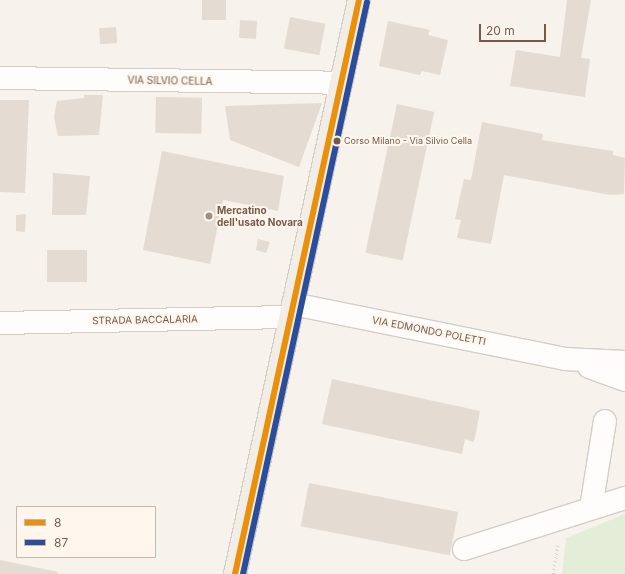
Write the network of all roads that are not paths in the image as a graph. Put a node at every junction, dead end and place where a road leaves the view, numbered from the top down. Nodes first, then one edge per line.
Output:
1 (359, 0) edge
2 (0, 78) edge
3 (341, 83) junction
4 (292, 311) junction
5 (0, 323) edge
6 (565, 358) junction
7 (625, 362) edge
8 (625, 380) edge
9 (605, 421) dead end
10 (625, 498) edge
11 (592, 508) junction
12 (464, 549) dead end
13 (234, 574) edge

1 - 3 main road
2 - 3 street, VIA SILVIO CELLA
3 - 4 main road
4 - 5 street, STRADA BACCALARIA
4 - 6 street, VIA EDMONDO POLETTI
4 - 13 main road
6 - 7 street, VIA EDMONDO POLETTI
6 - 8 street, VIA EDMONDO POLETTI
9 - 11 street
10 - 11 street
11 - 12 street

